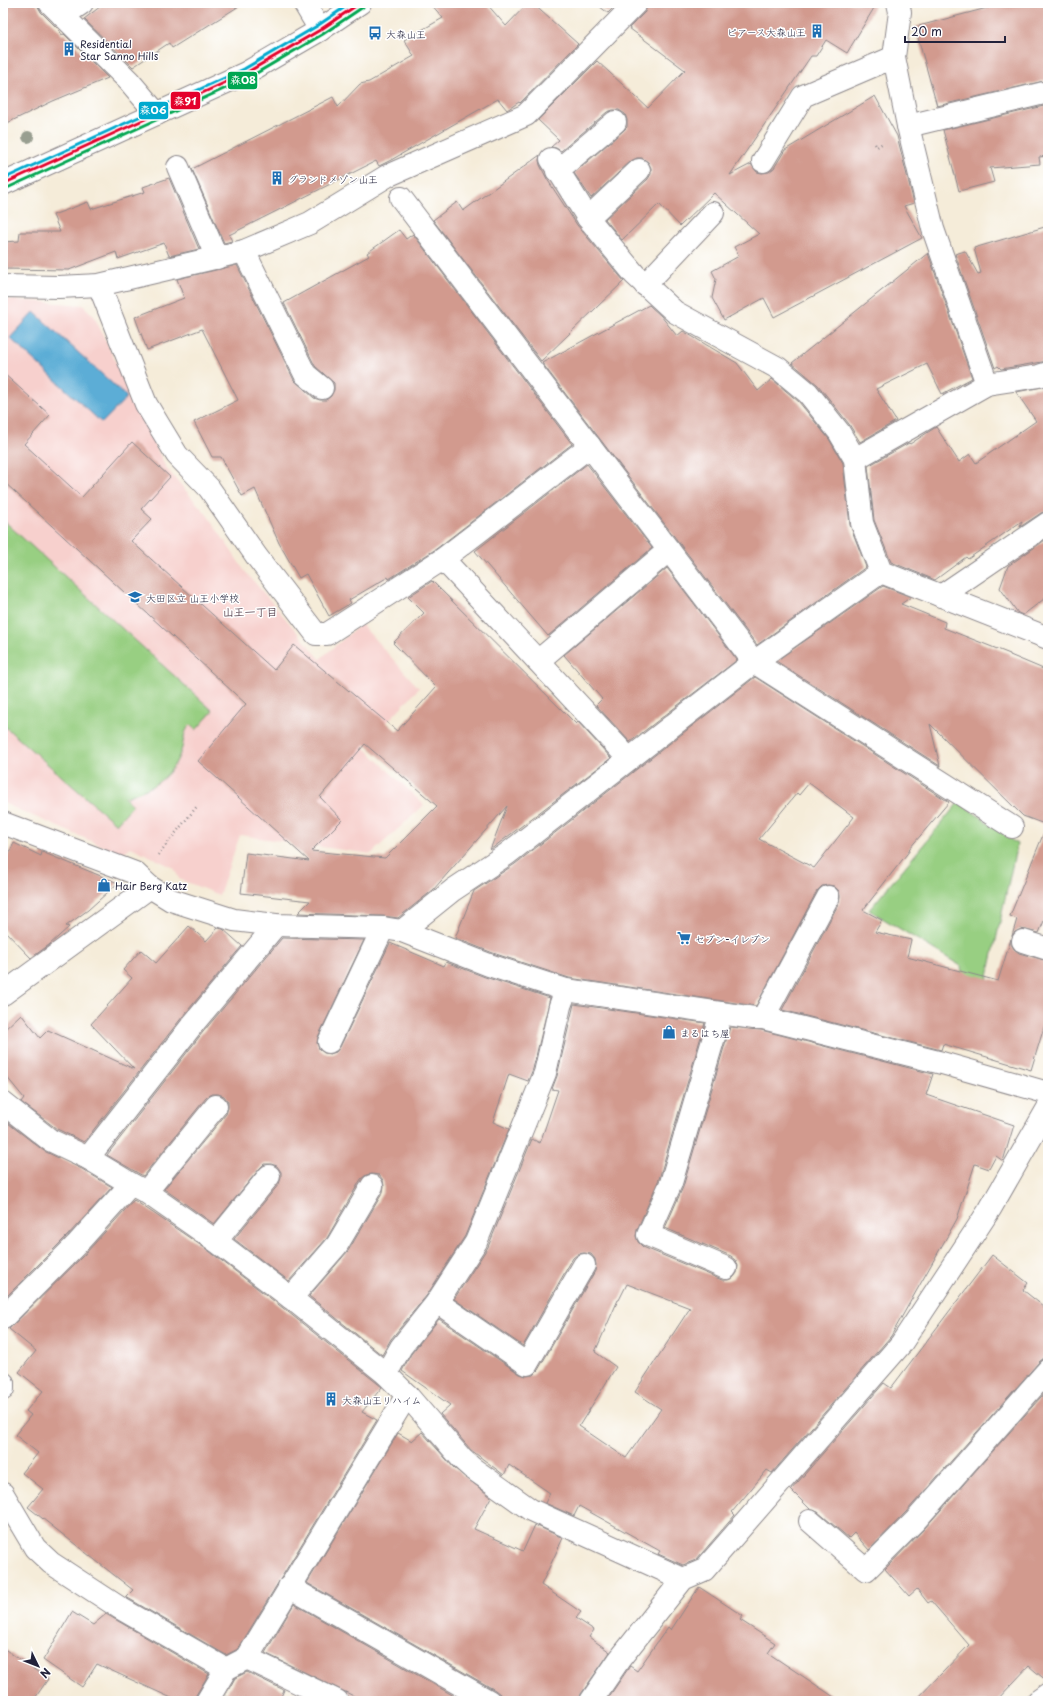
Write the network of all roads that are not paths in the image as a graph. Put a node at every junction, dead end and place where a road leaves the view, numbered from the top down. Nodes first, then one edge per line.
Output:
1 (82, 3) edge
2 (304, 3) edge
3 (360, 3) edge
4 (636, 3) edge
5 (898, 3) edge
6 (57, 9) edge
7 (320, 30) junction
8 (894, 57) junction
9 (1048, 92) edge
10 (157, 114) junction
11 (615, 122) dead end
12 (908, 126) junction
13 (763, 161) dead end
14 (178, 167) dead end
15 (640, 170) dead end
16 (3, 184) edge
17 (401, 198) dead end
18 (713, 213) dead end
19 (588, 218) junction
20 (244, 251) junction
21 (216, 258) junction
22 (100, 285) junction
23 (645, 285) junction
24 (3, 286) edge
25 (1048, 373) edge
26 (987, 384) junction
27 (322, 388) dead end
28 (590, 446) junction
29 (854, 459) junction
30 (1048, 523) edge
31 (669, 550) junction
32 (443, 559) junction
33 (881, 572) junction
34 (940, 596) junction
35 (1048, 638) edge
36 (538, 661) junction
37 (754, 662) junction
38 (629, 759) junction
39 (3, 823) edge
40 (1012, 826) dead end
41 (150, 887) junction
42 (828, 897) dead end
43 (276, 925) junction
44 (393, 929) junction
45 (1023, 941) dead end
46 (1048, 949) edge
47 (566, 990) junction
48 (3, 994) edge
49 (721, 1014) junction
50 (764, 1018) junction
51 (329, 1042) dead end
52 (1046, 1092) edge
53 (3, 1103) edge
54 (216, 1106) dead end
55 (88, 1158) junction
56 (269, 1176) dead end
57 (372, 1186) dead end
58 (138, 1188) junction
59 (216, 1240) junction
60 (584, 1265) dead end
61 (726, 1268) dead end
62 (291, 1298) junction
63 (437, 1302) junction
64 (3, 1318) edge
65 (1048, 1370) edge
66 (386, 1374) junction
67 (3, 1383) edge
68 (3, 1389) edge
69 (407, 1395) junction
70 (3, 1494) edge
71 (810, 1521) dead end
72 (683, 1579) junction
73 (289, 1587) junction
74 (246, 1658) junction
75 (226, 1668) junction
76 (1048, 1694) edge
77 (208, 1701) edge
78 (337, 1701) edge
79 (489, 1701) edge
80 (591, 1701) edge
81 (1038, 1701) edge

1 - 6 street
2 - 7 street
3 - 7 street
4 - 20 street
5 - 8 street
6 - 10 street
7 - 10 street
8 - 12 street
8 - 13 street
9 - 12 street
10 - 16 street
11 - 19 street
12 - 26 street
14 - 21 street
15 - 19 street
17 - 28 street
18 - 23 street
19 - 23 street
20 - 21 street
20 - 27 street
21 - 22 street
22 - 24 street
22 - 32 street
23 - 29 street
25 - 26 street
26 - 29 street
28 - 31 street
28 - 32 street
29 - 33 street
30 - 34 street
31 - 36 street
31 - 37 street
32 - 36 street
33 - 34 street
33 - 37 street
34 - 35 street
36 - 38 street
37 - 38 street
37 - 40 street
38 - 44 street
39 - 41 street
41 - 43 street
41 - 48 street
42 - 50 street
43 - 44 street
43 - 55 street
44 - 47 street
44 - 51 street
45 - 46 street
47 - 49 street
47 - 63 street
49 - 50 street
49 - 61 street
50 - 52 street
52 - 72 street
53 - 55 street
54 - 58 street
55 - 58 street
56 - 59 street
57 - 62 street
58 - 59 street
58 - 64 street
59 - 62 street
60 - 63 street
62 - 66 street
63 - 66 street
65 - 71 street
66 - 69 street
67 - 68 street
69 - 72 street
69 - 73 street
70 - 75 street
72 - 80 street
73 - 74 street
73 - 79 street
74 - 75 street
74 - 78 street
75 - 77 street
76 - 81 street

